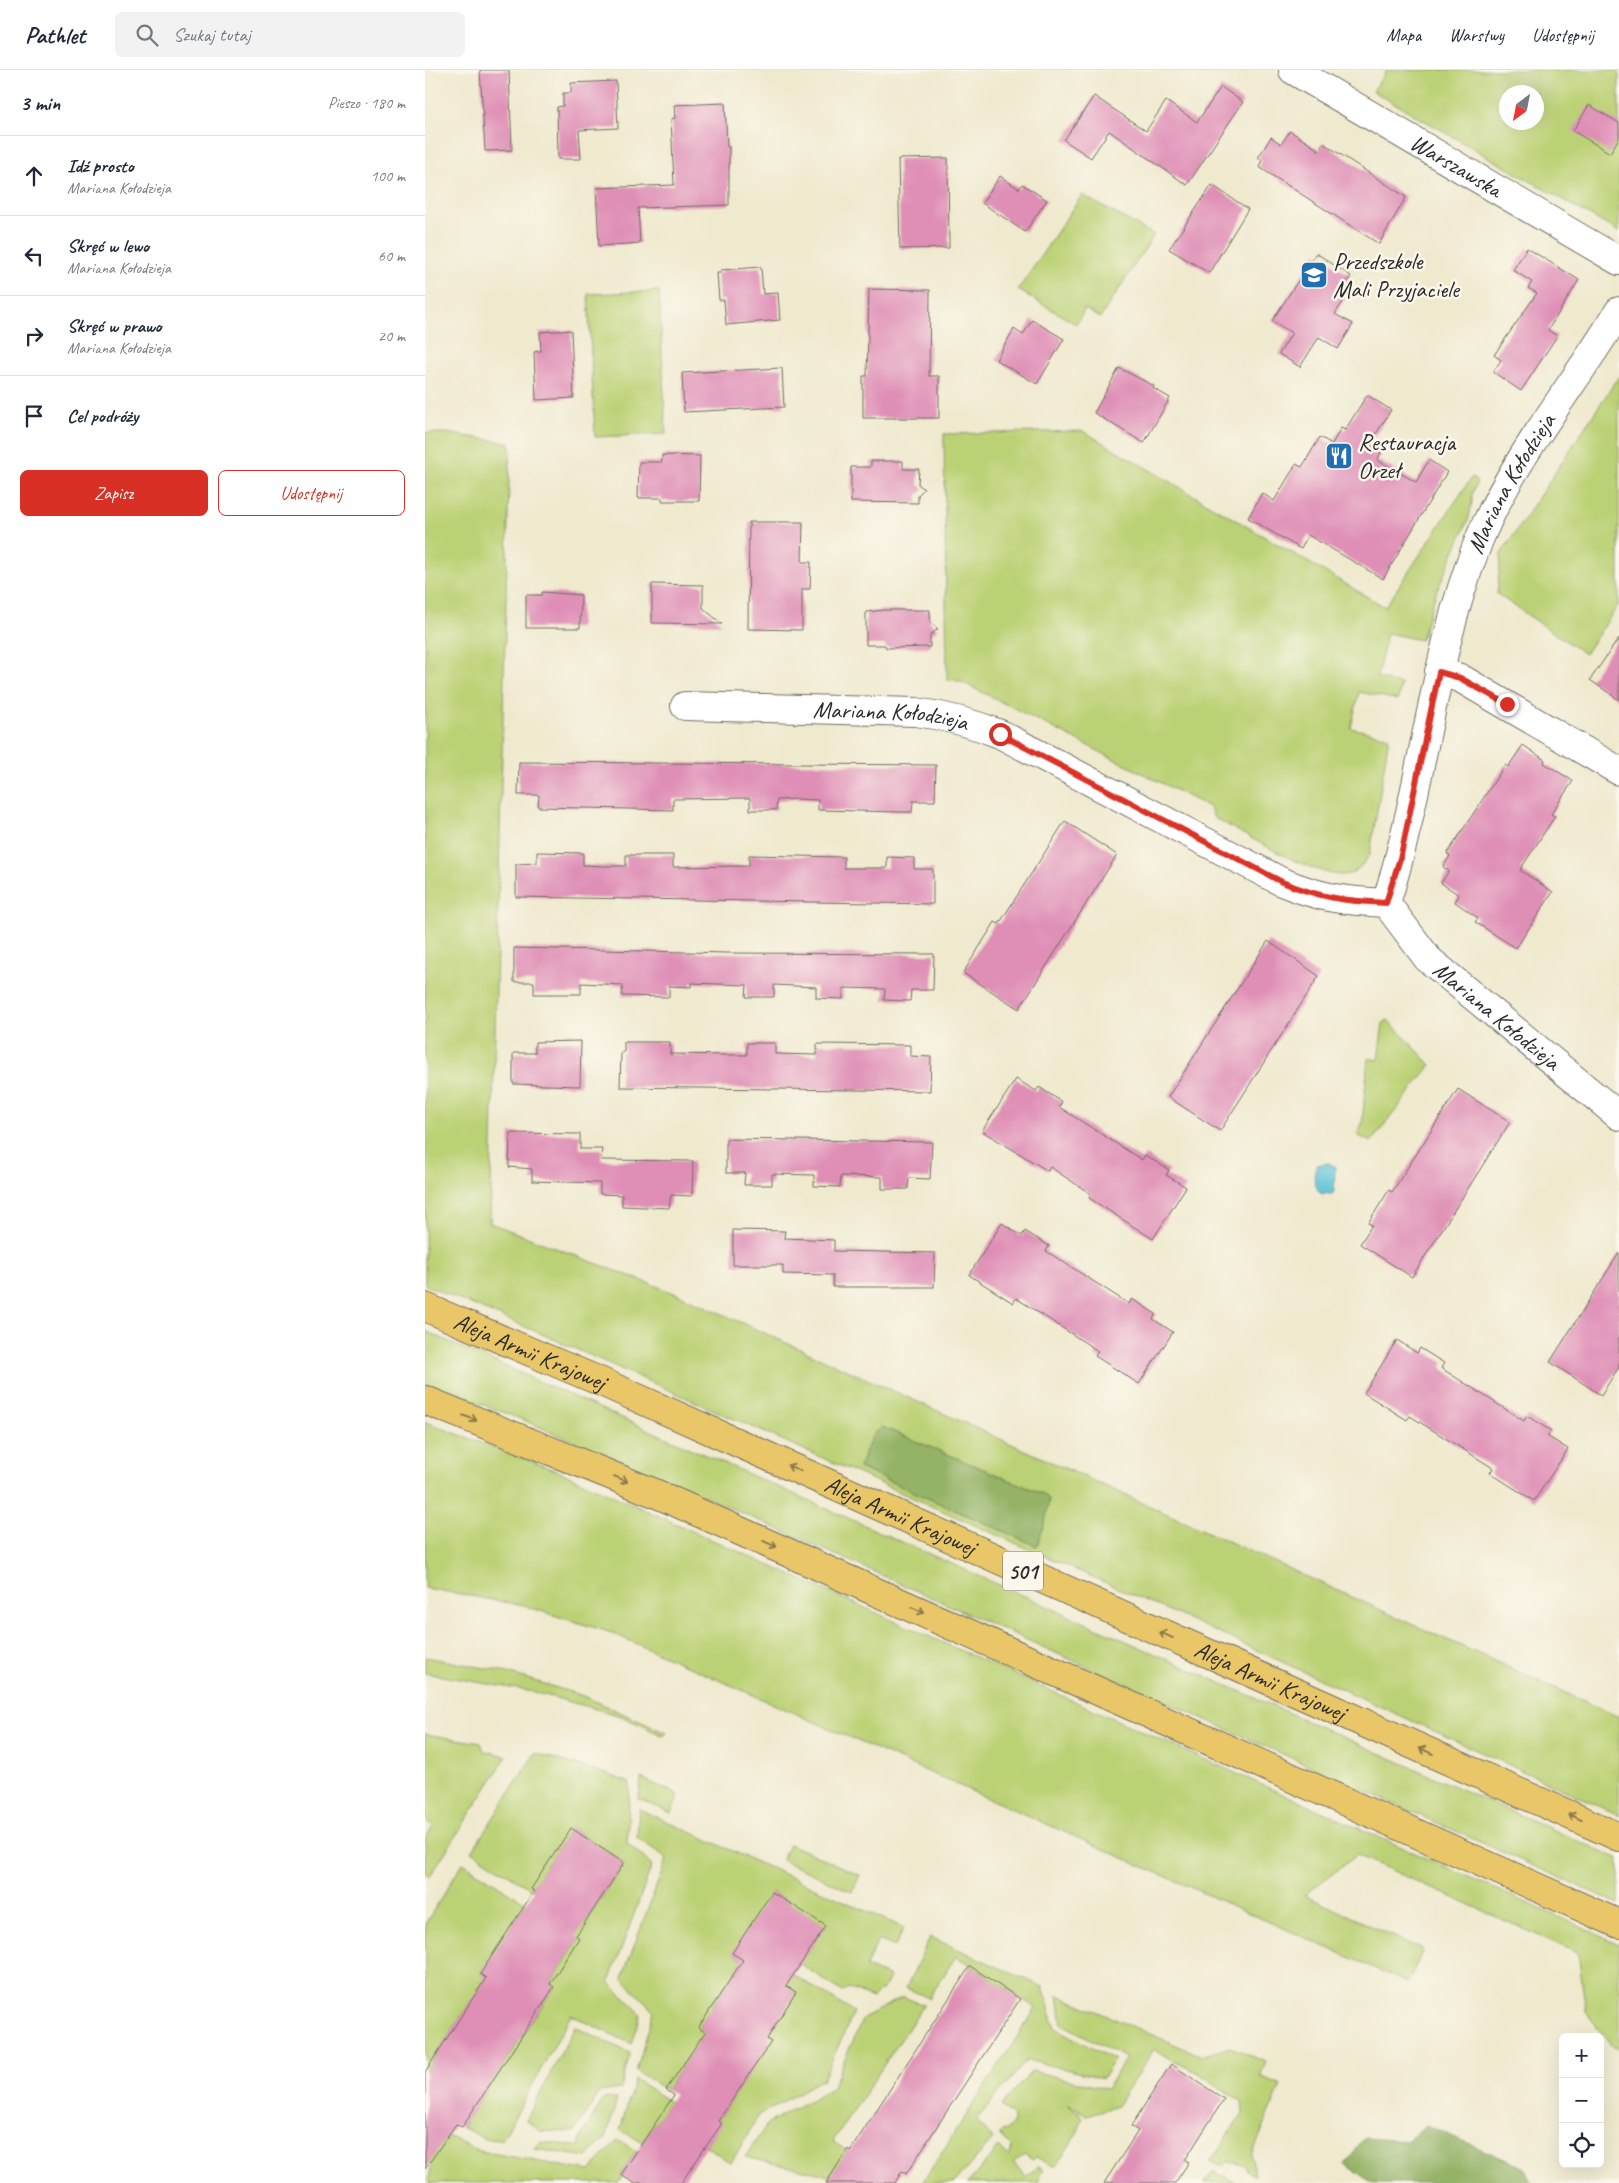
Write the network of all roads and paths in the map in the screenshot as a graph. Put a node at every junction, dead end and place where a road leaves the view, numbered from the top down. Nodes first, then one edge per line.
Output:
1 (1293, 70) edge
2 (1619, 261) edge
3 (1619, 311) edge
4 (1439, 672) junction
5 (685, 706) dead end
6 (1619, 771) edge
7 (1386, 903) junction
8 (1619, 1116) edge
9 (425, 1307) edge
10 (425, 1400) edge
11 (1619, 1838) edge
12 (1619, 1924) edge

1 - 2 street, Warszawska
3 - 4 street, Mariana Kołodzieja
4 - 6 street
4 - 7 street, Mariana Kołodzieja
5 - 7 street, Mariana Kołodzieja
7 - 8 street, Mariana Kołodzieja
11 -> 9 main road, Aleja Armii Krajowej / 501
10 -> 12 main road

